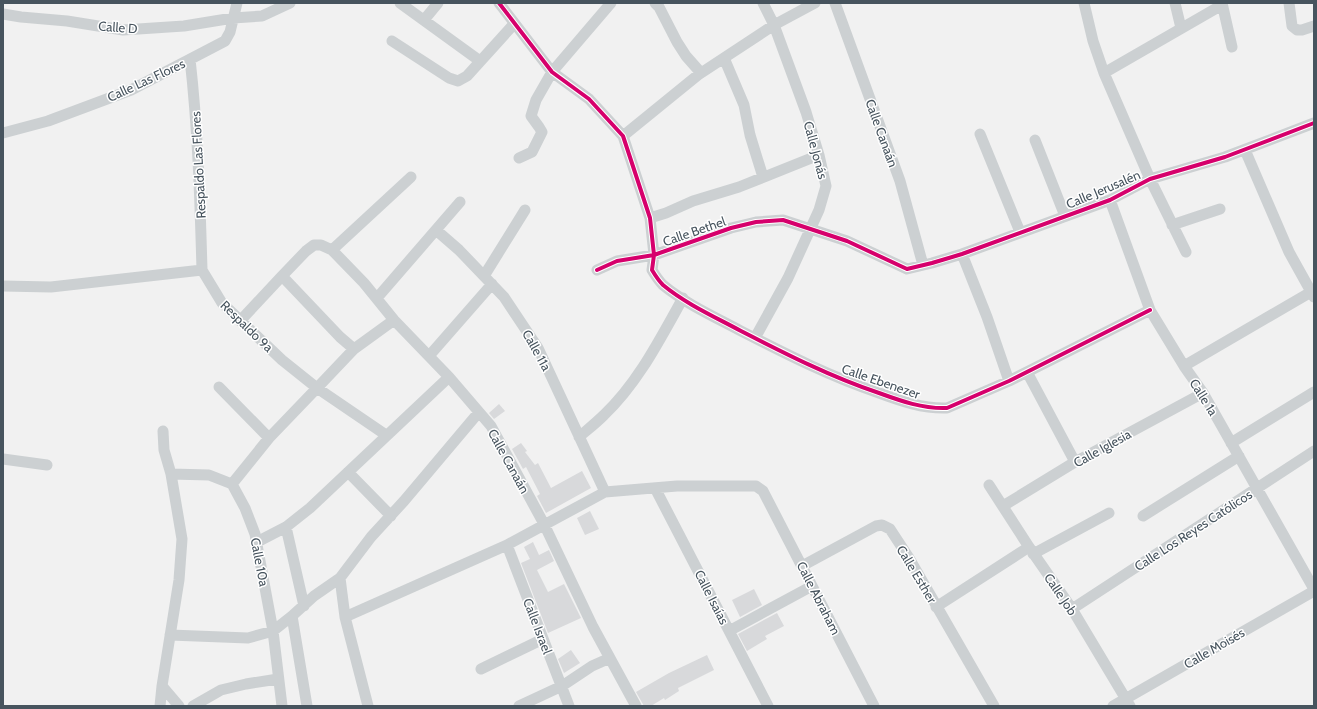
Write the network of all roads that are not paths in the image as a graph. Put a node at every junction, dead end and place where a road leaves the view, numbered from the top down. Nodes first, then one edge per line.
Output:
1 (237, 3) edge
2 (290, 3) edge
3 (400, 3) edge
4 (438, 3) edge
5 (499, 3) edge
6 (611, 3) edge
7 (655, 3) edge
8 (763, 3) edge
9 (815, 3) edge
10 (835, 3) edge
11 (1084, 3) edge
12 (1175, 3) edge
13 (1288, 3) edge
14 (1222, 4) edge
15 (3, 14) edge
16 (233, 18) junction
17 (424, 20) junction
18 (514, 24) junction
19 (774, 25) junction
20 (1314, 26) edge
21 (1181, 28) junction
22 (392, 41) dead end
23 (1232, 47) dead end
24 (724, 58) junction
25 (190, 59) junction
26 (480, 61) junction
27 (552, 72) junction
28 (701, 73) junction
29 (1104, 73) junction
30 (1314, 123) edge
31 (3, 133) edge
32 (980, 134) dead end
33 (623, 136) junction
34 (1035, 140) dead end
35 (1245, 150) junction
36 (819, 154) junction
37 (520, 158) dead end
38 (411, 177) dead end
39 (763, 177) junction
40 (1150, 179) junction
41 (1110, 200) junction
42 (460, 202) dead end
43 (1220, 209) dead end
44 (525, 210) dead end
45 (1065, 216) junction
46 (650, 218) junction
47 (1172, 225) junction
48 (811, 228) junction
49 (436, 230) junction
50 (1020, 232) junction
51 (332, 250) junction
52 (1186, 252) dead end
53 (962, 254) junction
54 (654, 256) junction
55 (923, 265) junction
56 (202, 270) junction
57 (597, 270) dead end
58 (282, 276) junction
59 (484, 276) junction
60 (492, 284) junction
61 (3, 286) edge
62 (1312, 294) edge
63 (377, 298) junction
64 (683, 298) junction
65 (1150, 310) junction
66 (394, 320) junction
67 (240, 321) junction
68 (755, 338) junction
69 (354, 349) junction
70 (429, 356) junction
71 (1184, 366) junction
72 (1027, 372) junction
73 (449, 377) junction
74 (1009, 381) junction
75 (219, 387) dead end
76 (316, 388) junction
77 (1314, 392) edge
78 (1204, 393) junction
79 (479, 412) junction
80 (163, 431) dead end
81 (386, 435) junction
82 (579, 437) junction
83 (269, 438) junction
84 (1231, 442) junction
85 (1314, 450) edge
86 (1239, 456) junction
87 (3, 459) edge
88 (1075, 462) junction
89 (48, 465) dead end
90 (348, 472) junction
91 (171, 474) junction
92 (232, 484) junction
93 (989, 485) dead end
94 (655, 488) junction
95 (1257, 488) junction
96 (605, 492) junction
97 (1003, 506) junction
98 (1109, 513) dead end
99 (391, 516) junction
100 (1143, 516) dead end
101 (544, 524) junction
102 (286, 528) junction
103 (257, 542) junction
104 (507, 545) junction
105 (1031, 551) junction
106 (802, 566) junction
107 (340, 578) junction
108 (812, 586) junction
109 (1314, 590) edge
110 (304, 606) junction
111 (936, 607) junction
112 (1072, 609) junction
113 (292, 616) junction
114 (345, 617) junction
115 (273, 631) junction
116 (729, 631) junction
117 (170, 635) junction
118 (543, 639) junction
119 (610, 658) junction
120 (481, 669) dead end
121 (278, 679) junction
122 (162, 686) junction
123 (562, 686) junction
124 (1128, 702) edge
125 (160, 706) edge
126 (179, 706) edge
127 (193, 706) edge
128 (282, 706) edge
129 (307, 706) edge
130 (368, 706) edge
131 (519, 706) edge
132 (570, 706) edge
133 (636, 706) edge
134 (768, 706) edge
135 (874, 706) edge
136 (994, 706) edge
137 (1113, 706) edge

1 - 16 street, Calle Las Flores
2 - 16 street, Calle D
3 - 17 street
4 - 17 street
5 - 18 street
6 - 27 street
7 - 28 street
8 - 19 street, Calle Jonás
9 - 19 street
10 - 55 street, Calle Canaán
11 - 29 street
12 - 21 street
13 - 20 street
14 - 21 street
14 - 23 street
15 - 16 street, Calle D
16 - 25 street, Calle Las Flores
17 - 26 street
18 - 26 street
18 - 27 street
19 - 24 street
19 - 36 street, Calle Jonás
21 - 29 street
22 - 26 street
24 - 28 street
24 - 39 street
25 - 31 street, Calle Las Flores
25 - 56 street, Respaldo Las Flores
27 - 33 street
27 - 37 street
28 - 33 street
29 - 40 street
30 - 35 street, Calle Jerusalén
32 - 50 street
33 - 46 street, Calle Ebenezer
34 - 45 street
35 - 40 street, Calle Jerusalén
35 - 62 street
36 - 39 street
36 - 48 street, Calle Jonás
38 - 51 street
39 - 46 street
40 - 41 street, Calle Jerusalén
40 - 47 street
41 - 45 street, Calle Jerusalén
41 - 65 street, Calle 1a
42 - 49 street
43 - 47 street
44 - 59 street
45 - 50 street, Calle Jerusalén
46 - 54 street, Calle Ebenezer
47 - 52 street
48 - 54 street, Calle Bethel
48 - 55 street, Calle Bethel
48 - 68 street, Calle Jonás
49 - 59 street, Calle 11a
49 - 63 street
50 - 53 street, Calle Jerusalén
51 - 58 street
51 - 63 street, Calle Canaán
53 - 55 street, Calle Jerusalén
53 - 74 street
54 - 57 street, Calle Bethel
54 - 64 street, Calle Ebenezer
56 - 61 street
56 - 67 street, Respaldo 9a
58 - 67 street
58 - 69 street
59 - 60 street, Calle 11a
60 - 70 street
60 - 82 street, Calle 11a
62 - 71 street
63 - 66 street, Calle Canaán
64 - 68 street, Calle Ebenezer
64 - 82 street
65 - 71 street, Calle 1a
65 - 72 street, Calle Ebenezer
66 - 69 street
66 - 70 street, Calle Canaán
67 - 76 street, Respaldo 9a
68 - 74 street, Calle Ebenezer
69 - 76 street
70 - 73 street, Calle Canaán
71 - 78 street, Calle 1a
72 - 74 street, Calle Ebenezer
72 - 88 street
73 - 79 street, Calle Canaán
73 - 81 street
75 - 83 street
76 - 81 street, Respaldo 9a
76 - 83 street
77 - 84 street
78 - 84 street, Calle 1a
78 - 88 street, Calle Iglesia
79 - 99 street
79 - 101 street, Calle Canaán
80 - 91 street
81 - 90 street
82 - 96 street, Calle 11a
83 - 92 street
84 - 86 street, Calle 1a
85 - 95 street, Calle Los Reyes Católicos
86 - 95 street, Calle 1a
86 - 100 street
87 - 89 street
88 - 97 street, Calle Iglesia
90 - 99 street
90 - 102 street
91 - 92 street
91 - 117 street
92 - 103 street, Calle 10a
93 - 97 street, Calle Job
94 - 96 street
94 - 106 street, Calle Abraham
94 - 116 street, Calle Isaías
95 - 109 street, Calle 1a
95 - 112 street, Calle Los Reyes Católicos
96 - 101 street
97 - 105 street, Calle Job
98 - 105 street
99 - 107 street
101 - 104 street
101 - 119 street, Calle Canaán
102 - 103 street
102 - 110 street
103 - 115 street, Calle 10a
104 - 114 street
104 - 118 street, Calle Israel
105 - 111 street
105 - 112 street, Calle Job
106 - 108 street, Calle Abraham
106 - 111 street, Calle Esther
107 - 110 street
107 - 114 street
108 - 116 street
108 - 135 street, Calle Abraham
109 - 124 street, Calle Moisés
110 - 113 street
111 - 136 street, Calle Esther
112 - 124 street, Calle Job
113 - 115 street
113 - 129 street
114 - 130 street
115 - 117 street
115 - 121 street, Calle 10a
116 - 134 street, Calle Isaías
117 - 122 street
118 - 120 street
118 - 123 street, Calle Israel
119 - 123 street
119 - 133 street, Calle Canaán
121 - 127 street
121 - 128 street, Calle 10a
122 - 125 street
122 - 126 street
123 - 131 street
123 - 132 street, Calle Israel
124 - 137 street, Calle Moisés

